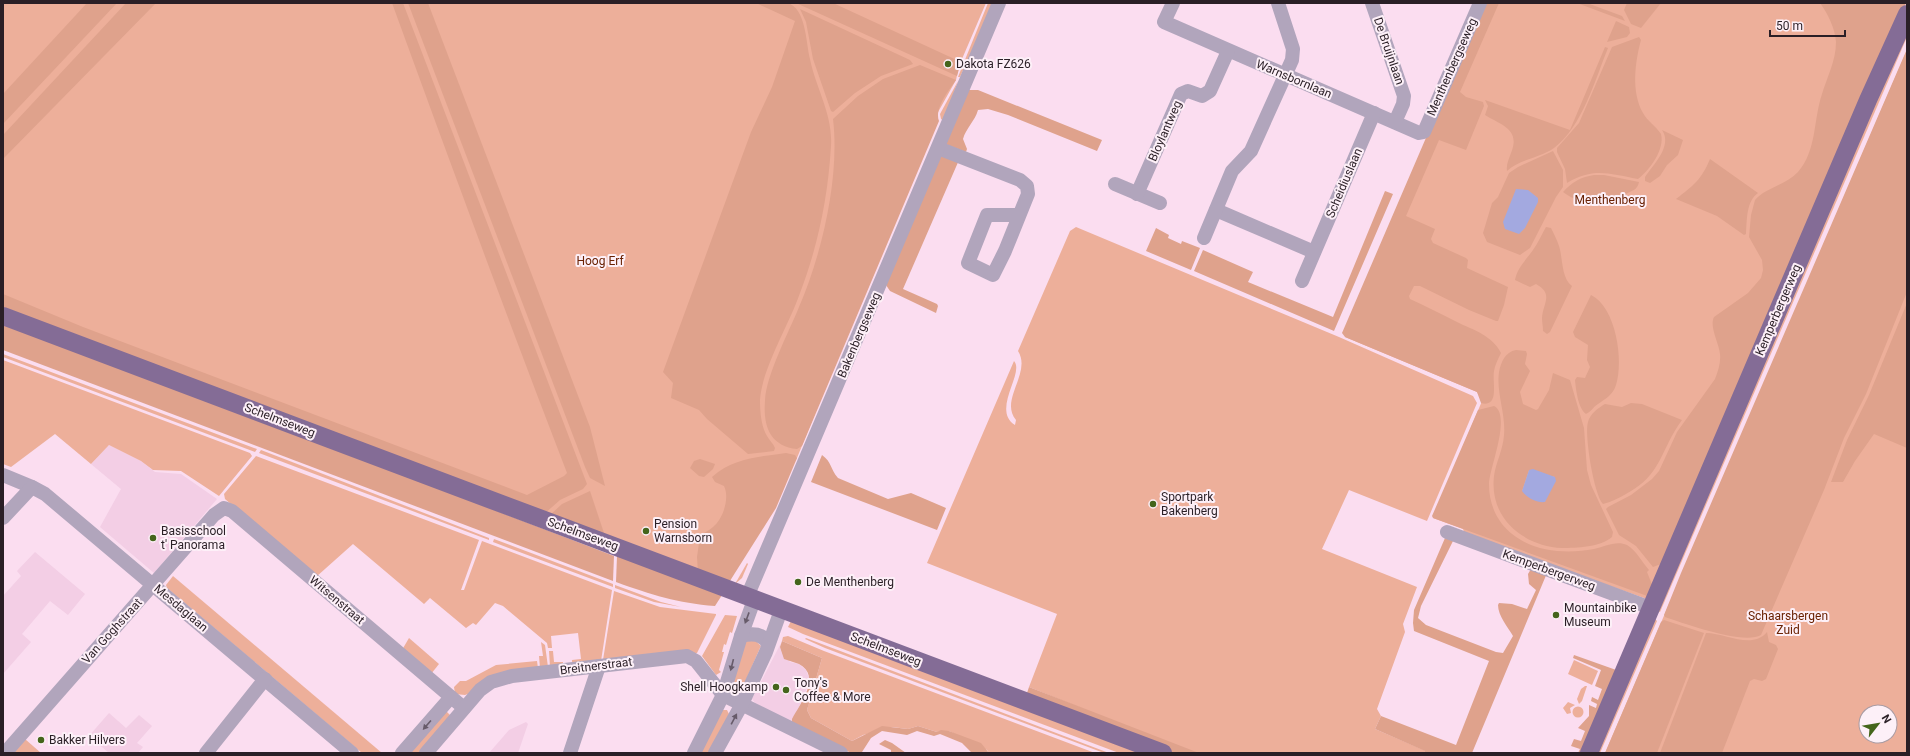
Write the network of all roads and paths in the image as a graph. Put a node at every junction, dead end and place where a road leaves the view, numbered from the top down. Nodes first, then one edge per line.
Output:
1 (999, 3) edge
2 (1172, 3) edge
3 (1278, 3) edge
4 (1372, 3) edge
5 (1480, 3) edge
6 (1907, 14) edge
7 (1228, 51) junction
8 (1285, 75) junction
9 (1374, 113) junction
10 (1395, 122) junction
11 (1424, 132) joint
12 (938, 148) junction
13 (1115, 184) dead end
14 (1137, 194) junction
15 (1160, 203) dead end
16 (1216, 210) junction
17 (1019, 215) junction
18 (1204, 238) dead end
19 (1314, 252) junction
20 (1302, 282) dead end
21 (3, 316) edge
22 (3, 476) edge
23 (32, 486) junction
24 (220, 509) joint
25 (3, 518) edge
26 (1447, 532) dead end
27 (154, 584) junction
28 (746, 597) junction
29 (1651, 608) junction
30 (781, 610) junction
31 (741, 636) junction
32 (768, 644) junction
33 (600, 666) junction
34 (265, 679) junction
35 (723, 695) junction
36 (451, 697) junction
37 (742, 704) junction
38 (464, 708) junction
39 (5, 753) edge
40 (206, 753) edge
41 (352, 753) edge
42 (402, 753) edge
43 (426, 753) edge
44 (570, 753) edge
45 (694, 753) edge
46 (715, 753) edge
47 (841, 753) edge
48 (1162, 753) edge
49 (1589, 753) edge

1 - 12 street, Bakenbergseweg
2 - 7 street, Warnsbornlaan
3 - 8 street
4 - 10 street, De Bruijnlaan
5 - 11 street, Menthenbergseweg
6 - 29 main road, Kemperbergerweg
7 - 8 street, Warnsbornlaan
7 - 14 street, Bloylantweg
8 - 9 street, Warnsbornlaan
8 - 16 street
9 - 10 street, Warnsbornlaan
9 - 19 street, Scheidiuslaan
10 - 11 street, Warnsbornlaan
12 - 17 street
12 - 28 street, Bakenbergseweg
13 - 14 street
14 - 15 street
16 - 18 street
16 - 19 street
17 - 17 street
19 - 20 street, Scheidiuslaan
21 - 28 main road, Schelmseweg
22 - 23 street, Mesdaglaan
23 - 25 street
23 - 27 street, Mesdaglaan
24 - 27 street, Van Goghstraat
24 - 36 street, Witsenstraat
26 - 29 street, Kemperbergerweg
27 - 34 street, Mesdaglaan
27 - 39 street, Van Goghstraat
28 - 30 main road, Schelmseweg
28 -> 31 street, Bakenbergseweg
29 - 49 main road, Kemperbergerweg
30 - 32 street
30 - 48 main road, Schelmseweg
31 - 32 street
31 -> 35 street, Bakenbergseweg
32 - 37 street
33 - 35 street, Breitnerstraat
33 - 38 street, Breitnerstraat
33 - 44 street
34 - 40 street
34 - 41 street, Mesdaglaan
35 - 37 street
35 - 45 street, Bakenbergseweg
36 - 38 street
36 -> 42 street
46 -> 37 street
37 - 47 street
38 - 43 street, Breitnerstraat

